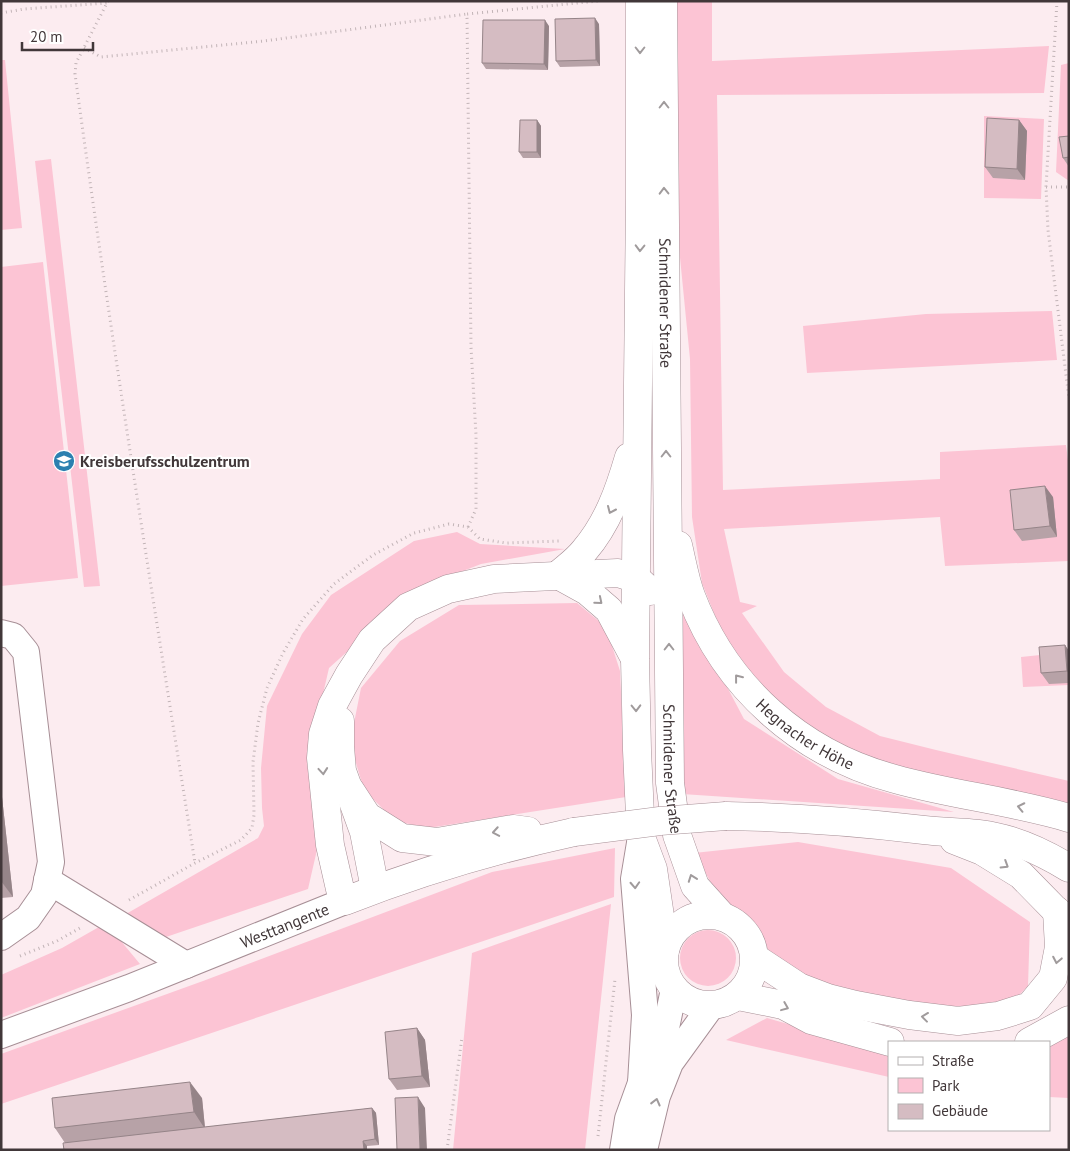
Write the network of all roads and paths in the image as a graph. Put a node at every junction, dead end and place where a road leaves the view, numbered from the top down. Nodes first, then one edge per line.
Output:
1 (598, 1) edge
2 (640, 1) edge
3 (664, 1) edge
4 (1057, 1) edge
5 (108, 2) edge
6 (1, 13) edge
7 (467, 14) junction
8 (84, 48) junction
9 (1046, 187) junction
10 (1069, 187) edge
11 (1069, 399) edge
12 (638, 431) junction
13 (667, 503) junction
14 (468, 527) dead end
15 (558, 575) junction
16 (637, 580) junction
17 (668, 607) junction
18 (1, 633) edge
19 (635, 659) junction
20 (349, 675) junction
21 (350, 790) junction
22 (1069, 818) edge
23 (929, 830) junction
24 (568, 833) junction
25 (641, 837) junction
26 (195, 863) dead end
27 (1069, 868) edge
28 (47, 880) junction
29 (375, 889) junction
30 (345, 901) junction
31 (722, 916) junction
32 (1065, 917) edge
33 (1, 937) edge
34 (665, 950) junction
35 (754, 958) junction
36 (186, 965) junction
37 (674, 989) junction
38 (738, 996) junction
39 (712, 1006) junction
40 (1069, 1020) edge
41 (1, 1035) edge
42 (462, 1037) dead end
43 (888, 1041) edge
44 (1031, 1041) edge
45 (641, 1083) junction
46 (448, 1150) edge
47 (623, 1150) edge
48 (644, 1150) edge

1 - 7 path
2 -> 12 main road, Schmidener Straße
13 -> 3 main road, Schmidener Straße
4 - 9 path
5 - 6 path
5 - 8 path
7 - 8 path
7 - 14 path
8 - 26 path
9 - 10 path
9 - 11 path
12 -> 15 main road, Schmidener Straße
12 - 16 main road, Schmidener Straße
13 - 17 main road, Schmidener Straße
22 -> 13 main road, Hegnacher Höhe
15 - 16 main road
15 -> 19 main road
15 - 20 main road
16 - 17 main road
16 - 19 main road, Schmidener Straße
31 -> 17 main road, Schmidener Straße
18 - 28 street
19 -> 25 main road, Schmidener Straße
20 - 21 main road
20 -> 30 main road
24 -> 21 main road
21 - 29 main road
23 - 24 main road, bridge
23 - 27 main road
23 -> 32 main road
24 - 29 main road, Westtangente
25 - 34 main road, Schmidener Straße
25 -> 45 street, Schmidener Straße
28 - 33 street
28 - 36 street
29 - 30 main road, Westtangente
30 - 36 street, Westtangente
31 - 34 main road
31 - 35 main road
32 -> 35 main road
34 - 37 main road
35 - 38 main road
36 - 41 street, Westtangente
37 - 39 main road
37 - 45 street, Schmidener Straße
38 - 39 main road
38 -> 43 main road
48 -> 39 street
40 - 44 main road
42 - 46 path
45 - 47 street, Schmidener Straße

